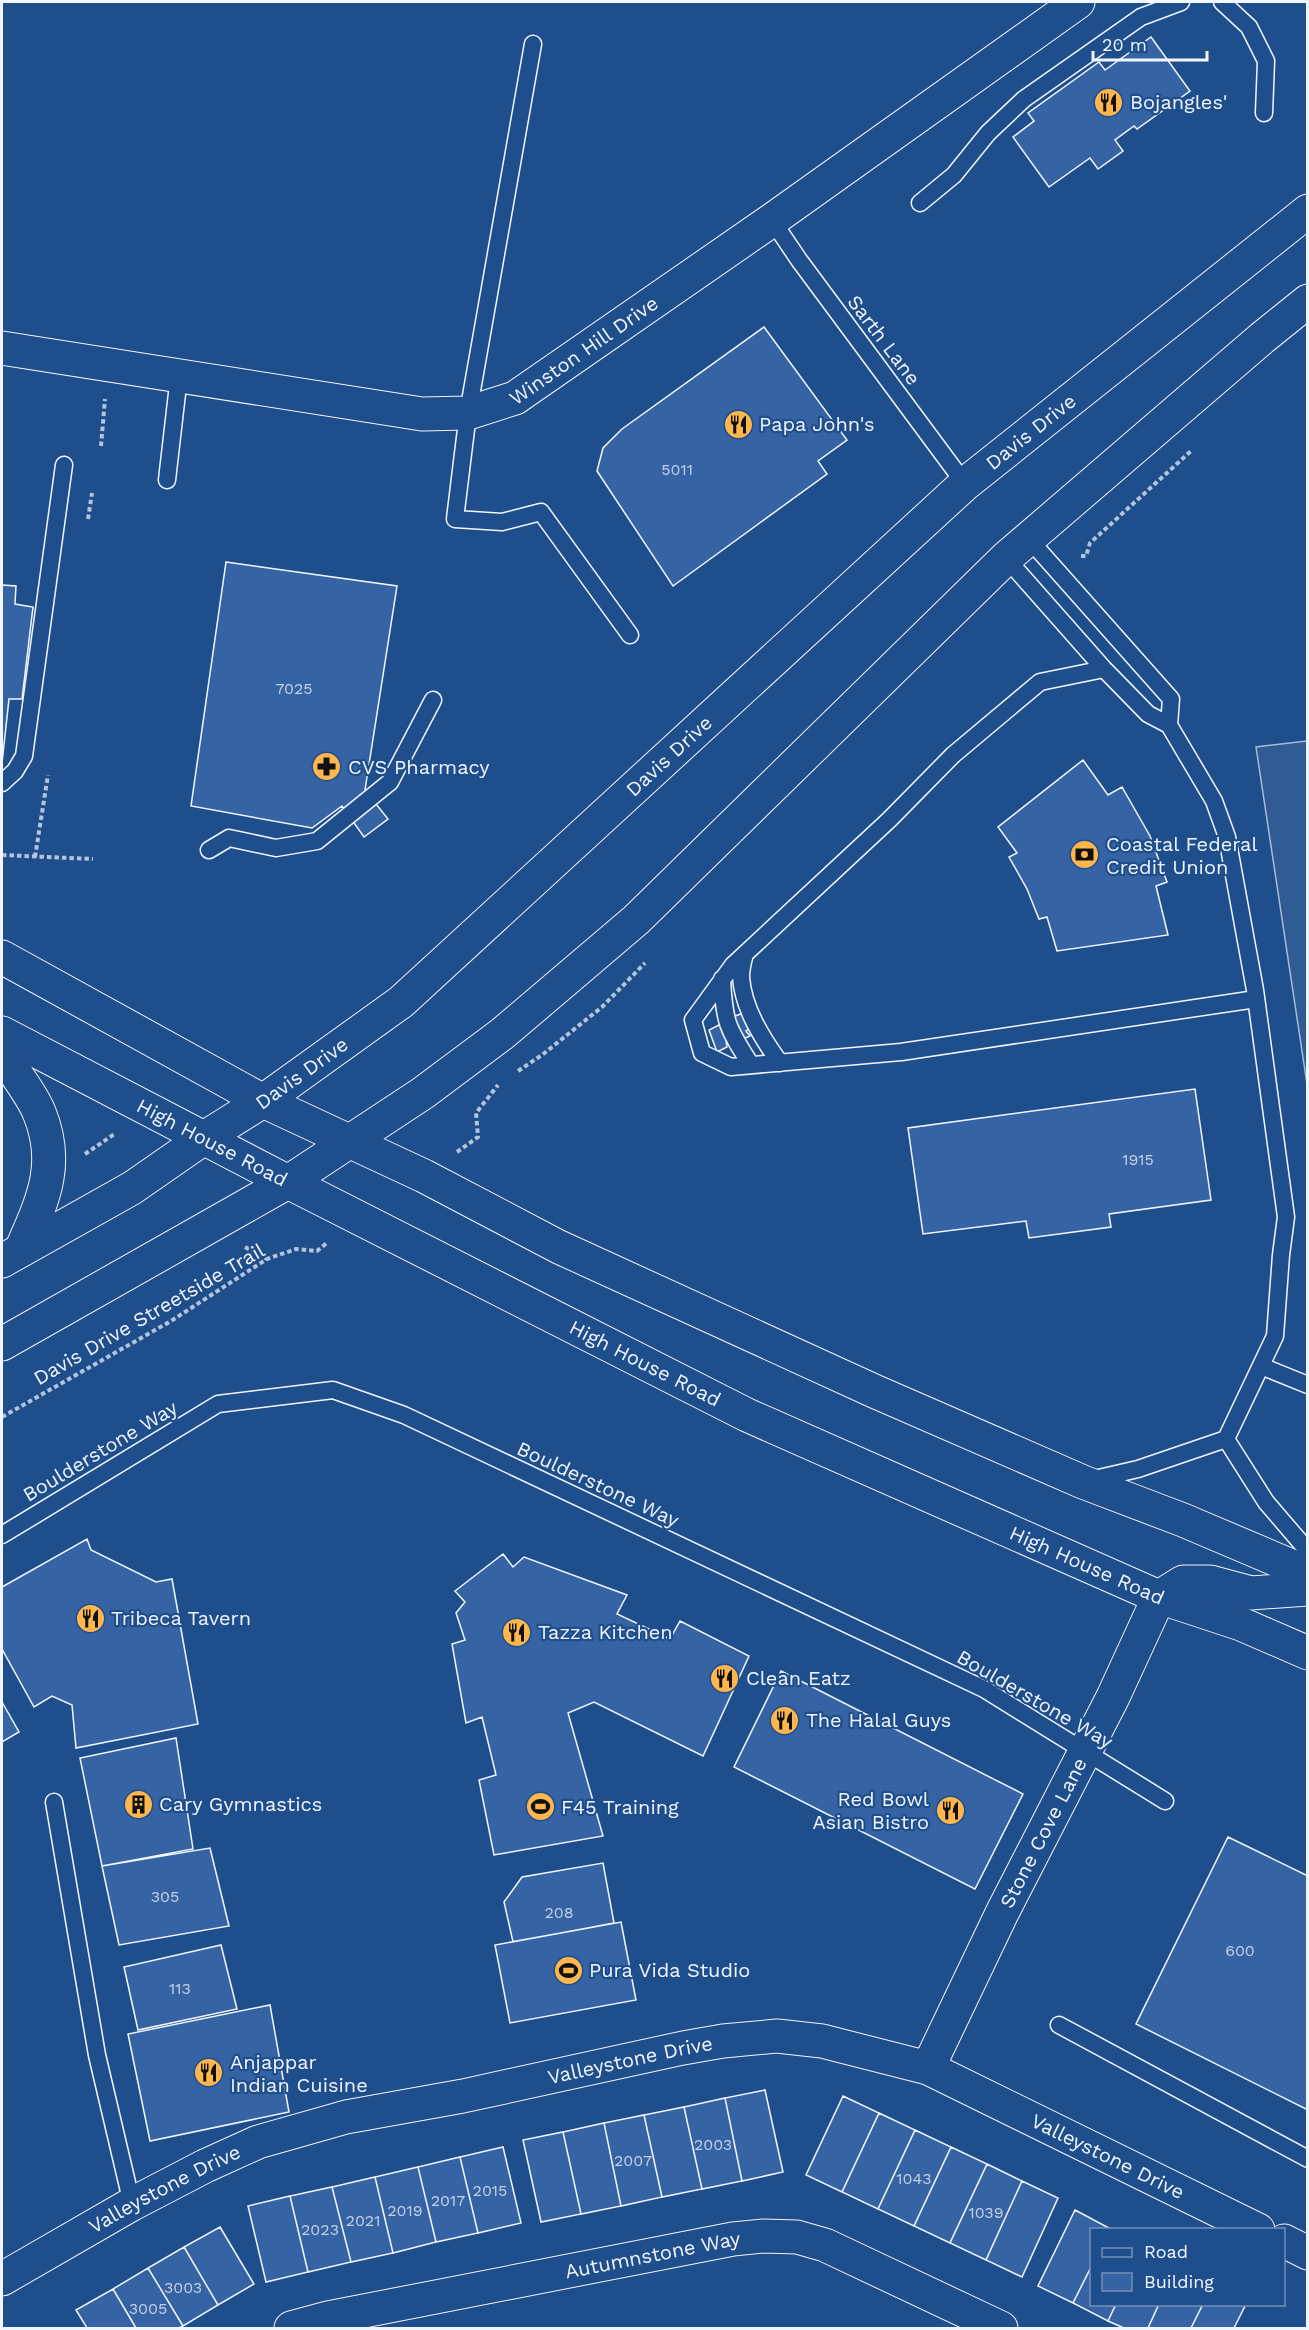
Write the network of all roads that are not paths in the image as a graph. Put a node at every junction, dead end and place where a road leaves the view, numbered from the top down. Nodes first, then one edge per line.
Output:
1 (1078, 2) edge
2 (1181, 2) edge
3 (1222, 2) edge
4 (533, 44) dead end
5 (1264, 114) dead end
6 (920, 202) dead end
7 (1308, 211) edge
8 (772, 220) junction
9 (1308, 301) edge
10 (2, 348) edge
11 (179, 376) junction
12 (468, 412) junction
13 (64, 465) dead end
14 (167, 480) dead end
15 (965, 484) junction
16 (1017, 548) junction
17 (630, 635) dead end
18 (1104, 669) junction
19 (433, 700) dead end
20 (1169, 725) junction
21 (2, 783) edge
22 (209, 850) dead end
23 (745, 954) junction
24 (2, 957) edge
25 (723, 979) junction
26 (1256, 999) junction
27 (2, 1033) edge
28 (2, 1053) edge
29 (780, 1063) junction
30 (751, 1065) junction
31 (263, 1101) junction
32 (204, 1138) junction
33 (347, 1142) junction
34 (288, 1182) junction
35 (11, 1255) edge
36 (2, 1344) edge
37 (1261, 1366) junction
38 (1308, 1384) edge
39 (1226, 1439) junction
40 (1083, 1482) junction
41 (2, 1534) edge
42 (1308, 1551) edge
43 (1308, 1573) edge
44 (1308, 1589) edge
45 (1159, 1597) junction
46 (1308, 1653) edge
47 (1085, 1752) junction
48 (1165, 1801) dead end
49 (54, 1802) dead end
50 (1059, 2025) dead end
51 (928, 2068) junction
52 (1308, 2159) edge
53 (132, 2204) junction
54 (1256, 2228) edge
55 (1285, 2242) edge
56 (1308, 2253) edge
57 (2, 2279) edge
58 (291, 2328) edge
59 (1000, 2328) edge

1 - 8 main road, Winston Hill Drive
2 - 6 lane
3 - 5 lane
4 - 12 lane
7 - 15 main road, Davis Drive
8 - 12 main road, Winston Hill Drive
8 - 15 lane, Sarth Lane
9 - 16 main road
10 - 11 main road, Winston Hill Drive
11 - 12 main road, Winston Hill Drive
11 - 14 lane
12 - 17 lane
13 - 21 lane
15 - 31 main road, Davis Drive
16 - 18 lane
16 - 20 lane
16 - 33 main road
18 - 20 lane
18 - 23 lane
19 - 22 lane
20 - 26 lane
23 - 25 lane
23 - 29 lane
24 - 31 main road
25 - 30 lane
25 - 30 lane
26 - 29 lane
26 - 37 lane
27 - 32 main road, High House Road
28 - 35 main road
29 - 30 lane
31 - 32 main road, Davis Drive
31 - 33 main road
32 - 34 main road, High House Road
32 - 35 main road, Davis Drive
33 - 34 main road
33 - 40 main road
34 - 36 main road
34 - 45 main road, High House Road
37 - 38 lane
37 - 39 lane
39 - 40 lane
39 - 42 lane
40 - 43 main road
41 - 47 lane, Boulderstone Way
44 - 45 main road
45 - 46 main road, High House Road
45 - 47 main road, Stone Cove Lane
47 - 48 lane, Boulderstone Way
47 - 51 main road, Stone Cove Lane
49 - 53 lane
50 - 52 lane
51 - 53 main road, Valleystone Drive
51 - 54 main road, Valleystone Drive
53 - 57 main road, Valleystone Drive
55 - 56 main road
58 - 59 main road, Autumnstone Way

